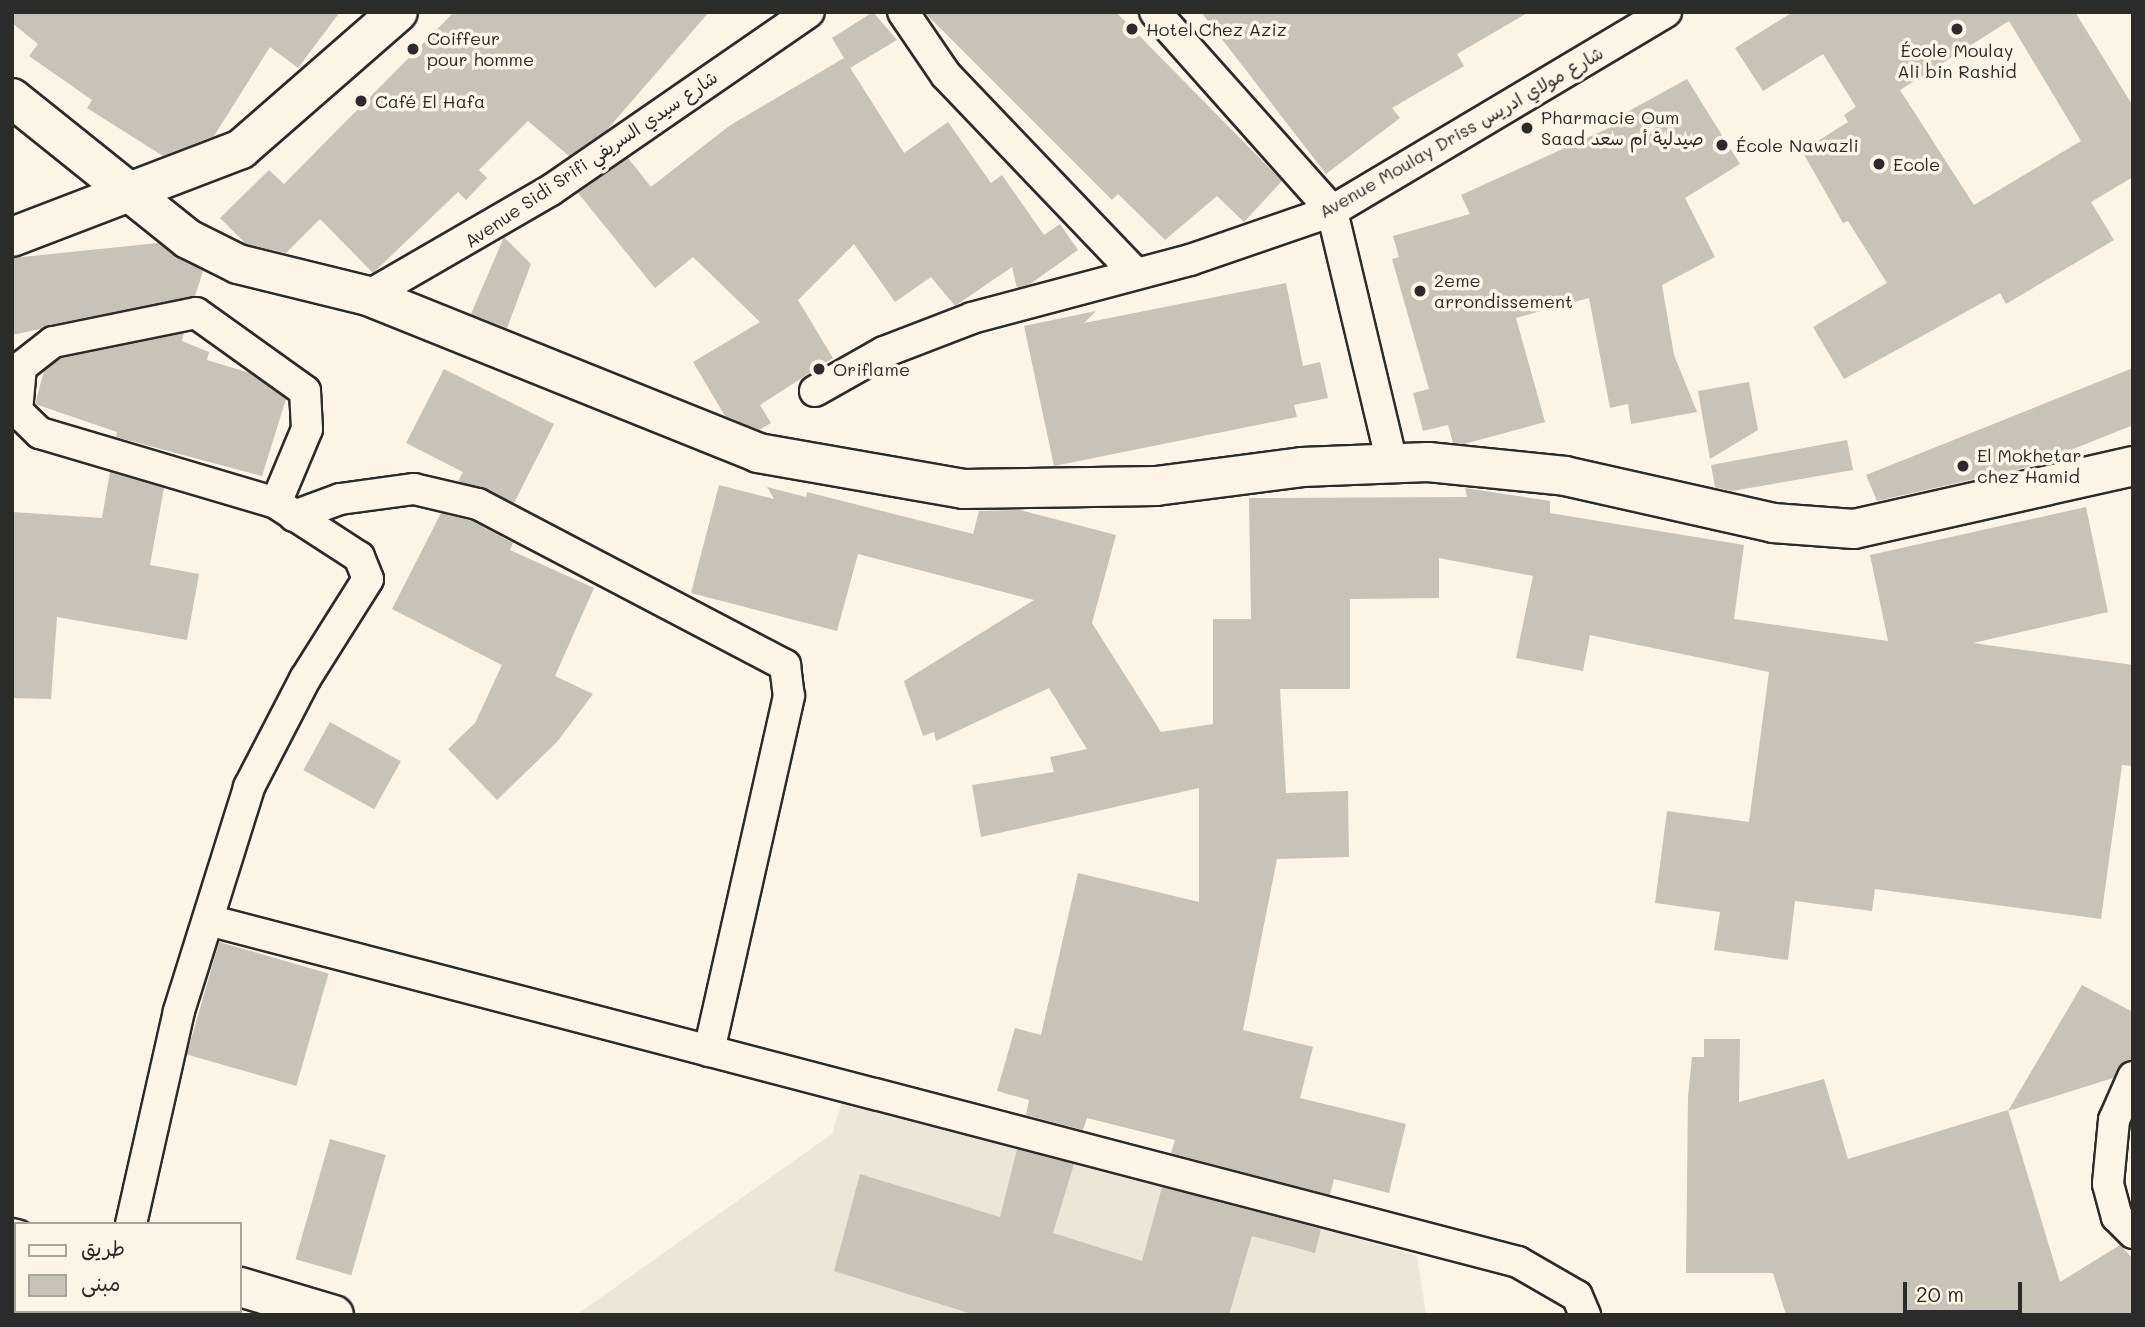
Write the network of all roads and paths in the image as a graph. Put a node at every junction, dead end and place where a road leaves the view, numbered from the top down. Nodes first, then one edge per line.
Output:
1 (398, 12) edge
2 (808, 12) edge
3 (903, 12) edge
4 (1155, 12) edge
5 (1667, 12) edge
6 (12, 98) edge
7 (128, 190) junction
8 (1332, 211) junction
9 (12, 237) edge
10 (1135, 273) junction
11 (368, 296) junction
12 (816, 391) dead end
13 (1391, 463) junction
14 (2133, 466) edge
15 (285, 510) junction
16 (208, 920) junction
17 (709, 1051) junction
18 (2133, 1077) edge
19 (131, 1222) edge
20 (2133, 1233) edge
21 (242, 1288) edge
22 (334, 1315) edge
23 (1585, 1315) edge

1 - 7 street
2 - 11 street, Avenue Sidi Srifi شارع سيدي السريفي
3 - 10 street
4 - 8 street
5 - 8 street, Avenue Moulay Driss شارع مولاي ادريس
6 - 7 street
7 - 9 street
7 - 11 street
8 - 10 street, Avenue Moulay Driss شارع مولاي ادريس
8 - 13 street
10 - 12 street, Avenue Moulay Driss شارع مولاي ادريس
11 - 13 street
13 - 14 street
15 - 15 street
15 - 16 street
15 - 17 street
16 - 17 street
16 - 19 street
17 - 23 street
18 - 20 street
21 - 22 street

